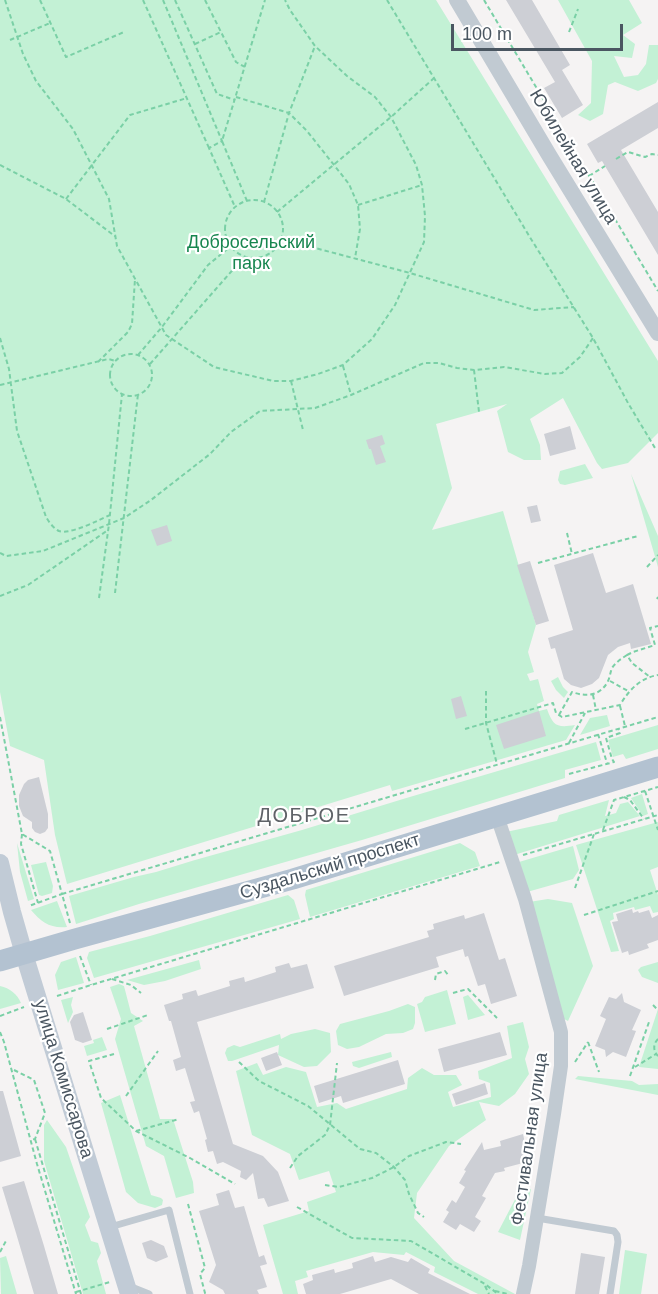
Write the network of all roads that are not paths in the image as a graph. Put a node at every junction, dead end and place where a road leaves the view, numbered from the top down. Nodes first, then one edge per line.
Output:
1 (457, 0) edge
2 (658, 333) edge
3 (658, 767) edge
4 (497, 816) junction
5 (0, 863) edge
6 (24, 954) junction
7 (0, 961) edge
8 (537, 1218) junction
9 (109, 1227) junction
10 (126, 1286) edge
11 (149, 1294) edge
12 (190, 1294) edge
13 (522, 1294) edge
14 (610, 1294) edge

1 - 2 street, Юбилейная улица
3 - 4 main road, Суздальский проспект
4 - 6 main road, Суздальский проспект
4 - 8 street, Фестивальная улица
5 - 6 main road, улица Комиссарова
6 - 7 main road, Суздальский проспект
6 - 9 main road, улица Комиссарова
8 - 13 street, Фестивальная улица
8 - 14 lane
9 - 10 main road, улица Комиссарова
9 - 12 lane
10 - 11 lane

